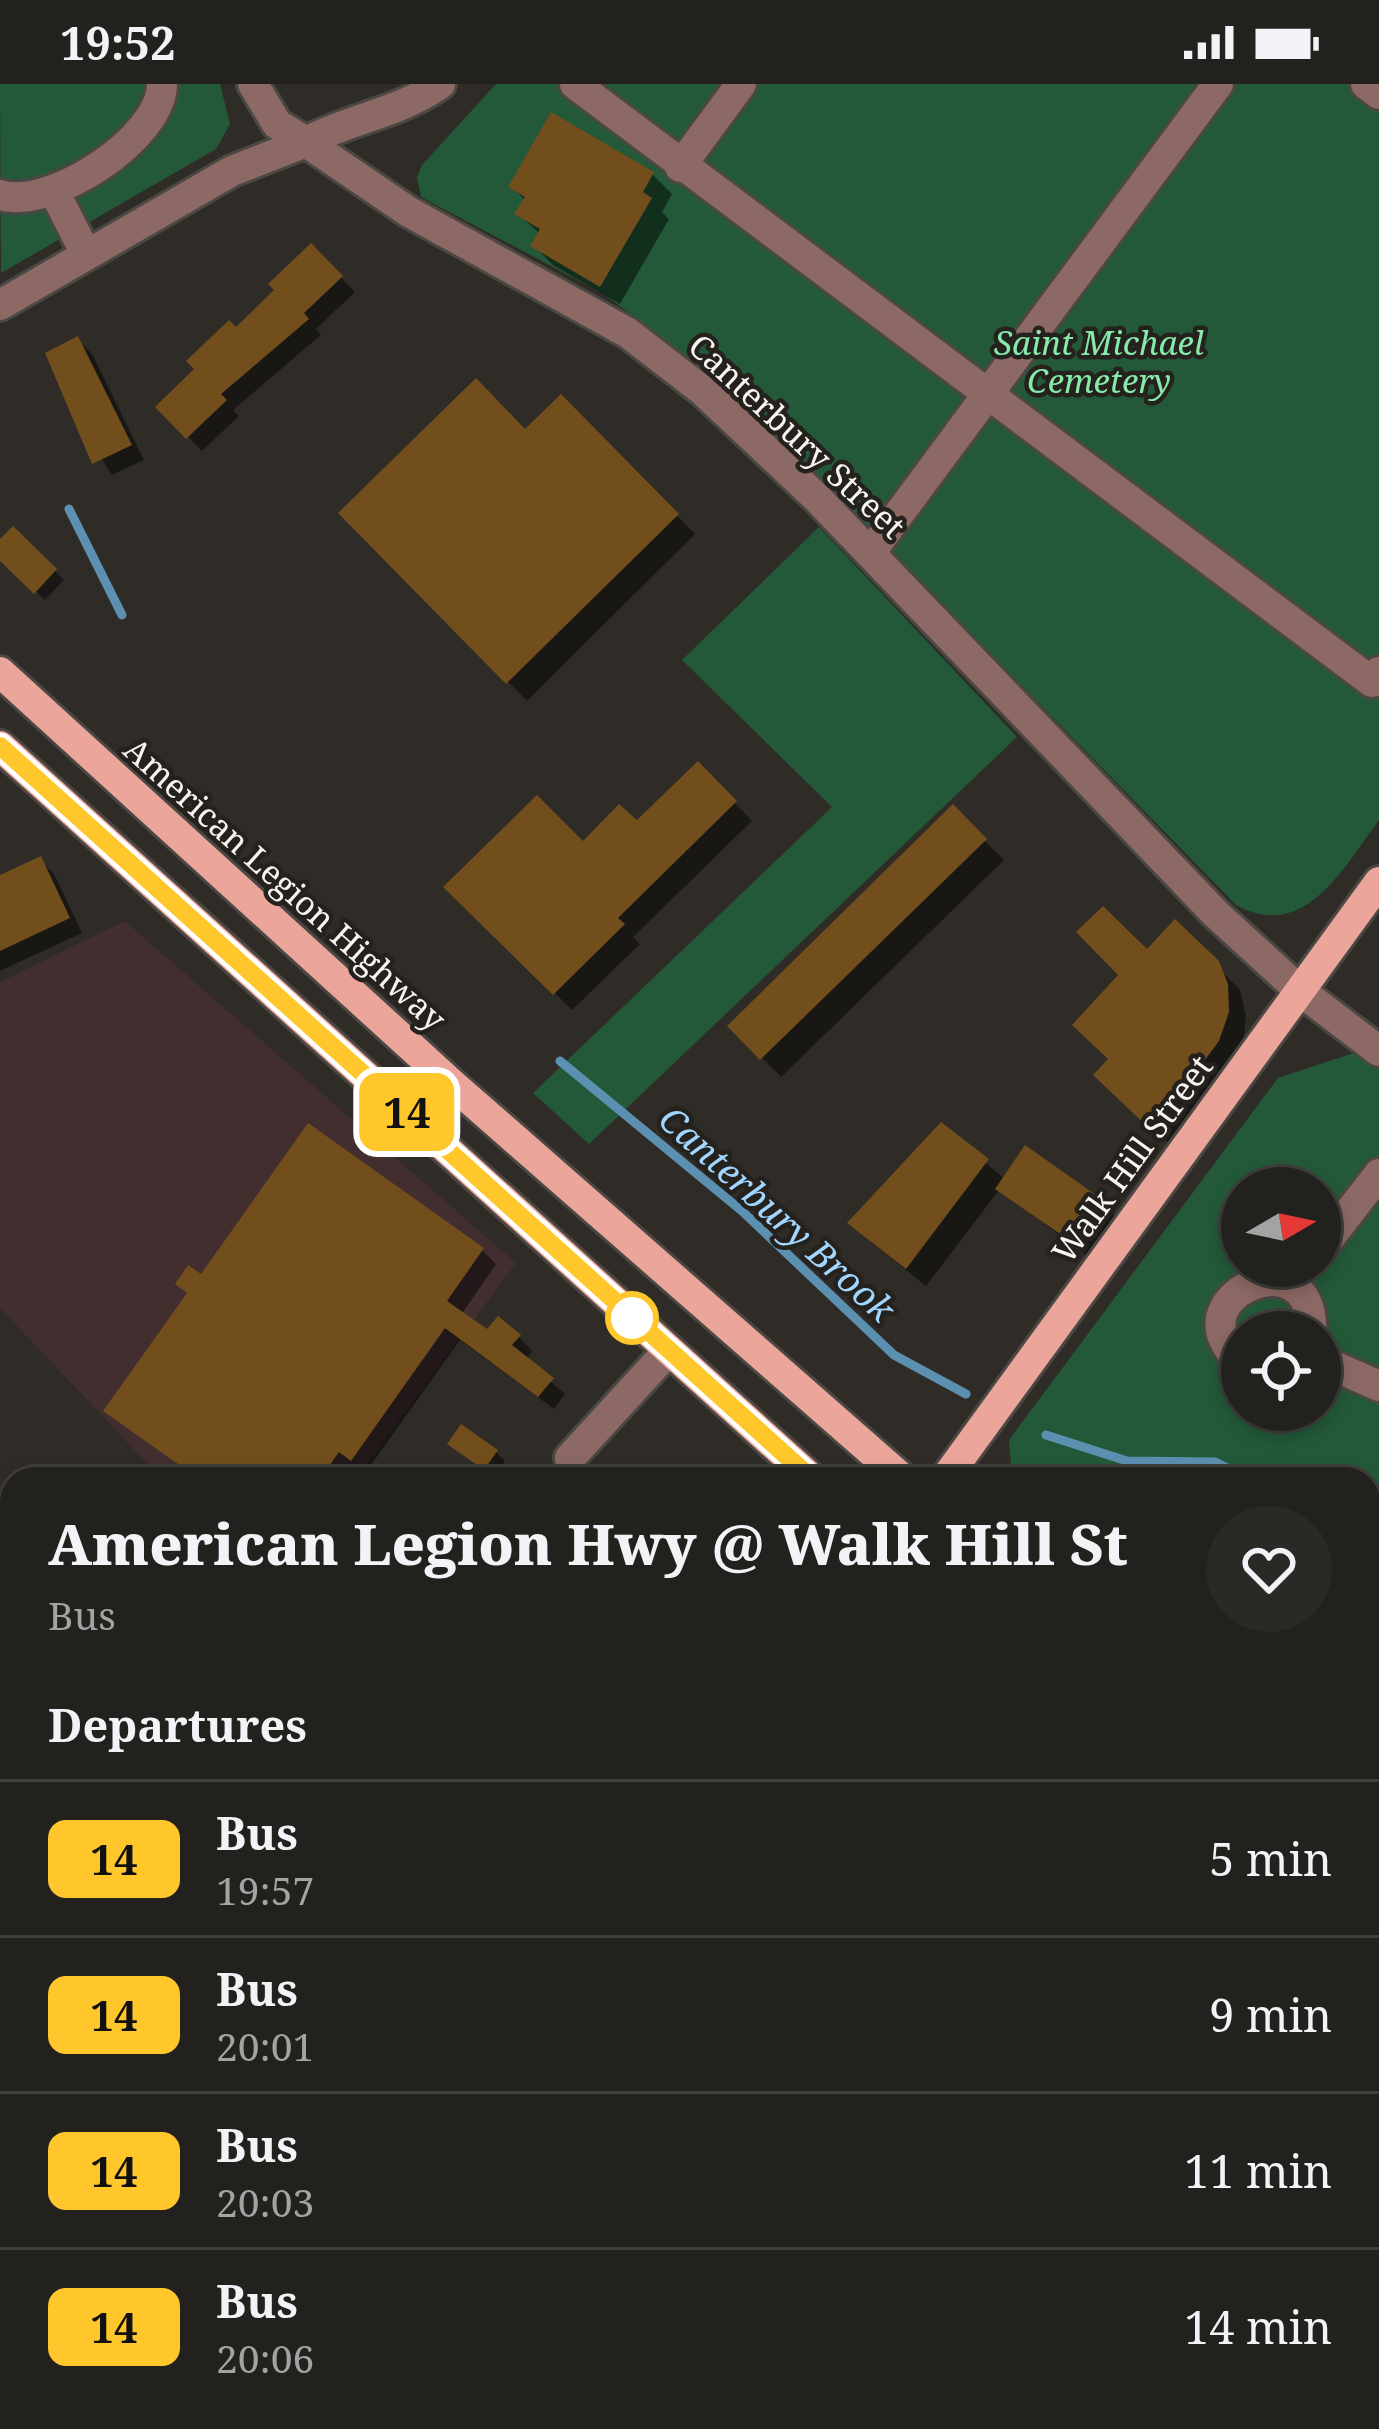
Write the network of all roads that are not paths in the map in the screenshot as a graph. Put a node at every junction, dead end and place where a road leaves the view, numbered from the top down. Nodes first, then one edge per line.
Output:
1 (162, 84) edge
2 (253, 84) edge
3 (440, 84) edge
4 (575, 84) edge
5 (741, 84) edge
6 (1219, 84) edge
7 (1366, 84) edge
8 (1379, 94) edge
9 (306, 142) junction
10 (680, 167) junction
11 (55, 193) junction
12 (0, 195) edge
13 (86, 252) junction
14 (0, 305) edge
15 (987, 398) junction
16 (870, 553) junction
17 (0, 672) edge
18 (1379, 672) edge
19 (0, 746) edge
20 (1379, 882) edge
21 (1299, 989) junction
22 (1379, 1051) edge
23 (1379, 1174) edge
24 (1341, 1223) edge
25 (1249, 1287) edge
26 (1226, 1311) edge
27 (669, 1350) junction
28 (1341, 1369) edge
29 (1379, 1386) edge
30 (570, 1458) dead end
31 (799, 1467) edge
32 (889, 1467) edge
33 (954, 1467) edge

1 - 11 street
2 - 9 street, Canterbury Street
3 - 9 street
4 - 10 street
5 - 10 street
6 - 15 street
7 - 8 street
9 - 13 street
9 - 16 street, Canterbury Street
10 - 15 street
11 - 12 street
11 - 13 street
13 - 14 street
15 - 16 street
15 - 18 street
16 - 21 street, Canterbury Street
17 - 32 main road, American Legion Highway
19 - 27 main road
20 - 21 main road, Walk Hill Street
21 - 22 street, Canterbury Street
21 - 33 main road, Walk Hill Street
23 - 24 street
25 - 26 street
27 - 30 street
27 - 31 main road
28 - 29 street

